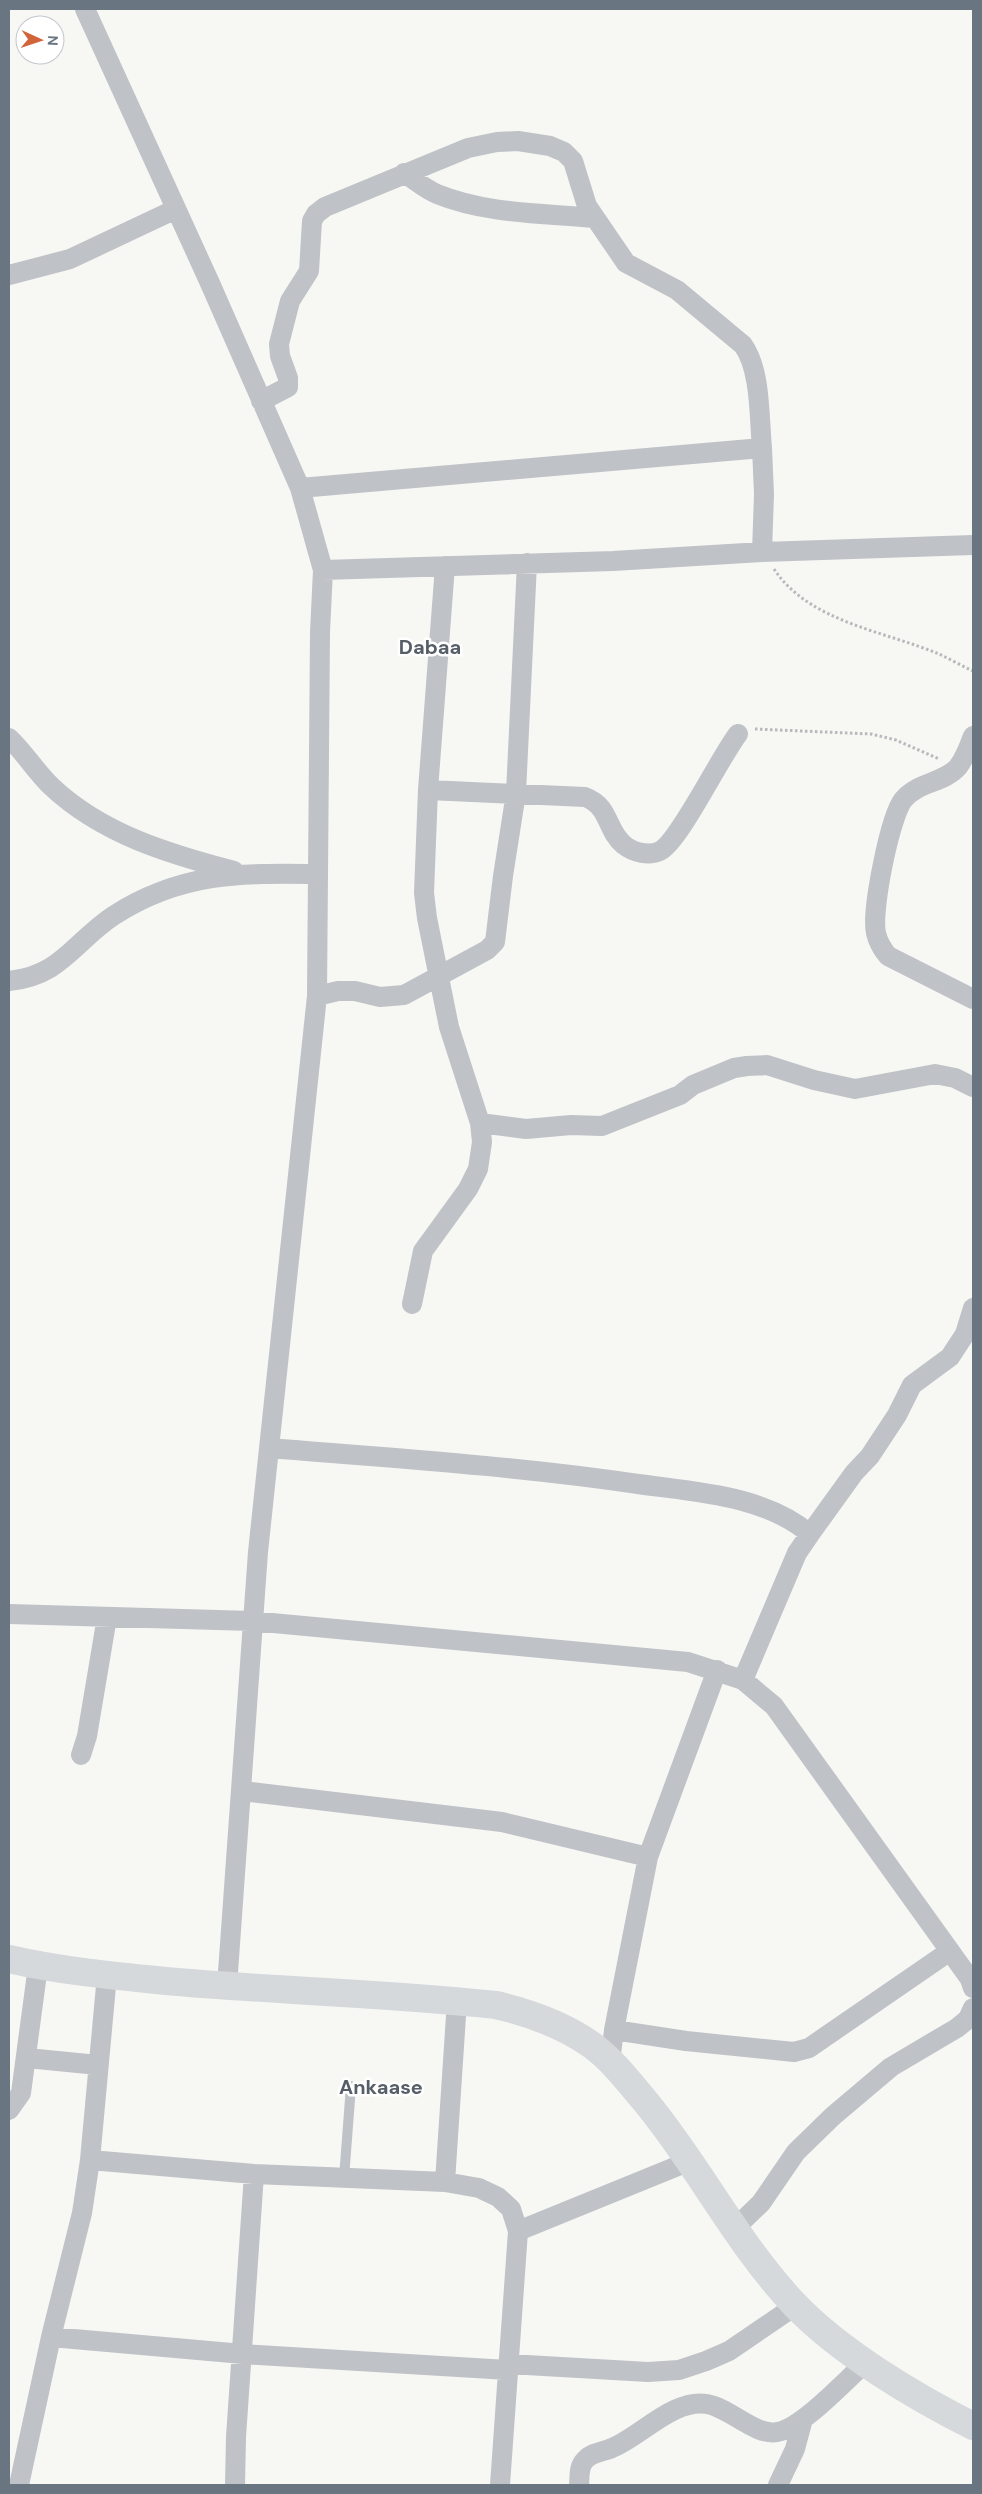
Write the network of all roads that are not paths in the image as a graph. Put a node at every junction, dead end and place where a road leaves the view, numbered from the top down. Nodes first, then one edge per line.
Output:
1 (85, 9) edge
2 (404, 173) junction
3 (176, 209) junction
4 (594, 218) junction
5 (9, 275) edge
6 (262, 402) junction
7 (762, 448) junction
8 (300, 488) junction
9 (973, 545) edge
10 (762, 552) junction
11 (527, 563) junction
12 (445, 566) junction
13 (324, 570) junction
14 (738, 734) road end
15 (973, 736) edge
16 (9, 738) edge
17 (428, 790) junction
18 (516, 793) junction
19 (243, 874) junction
20 (318, 874) junction
21 (438, 975) junction
22 (9, 981) edge
23 (317, 996) junction
24 (973, 998) edge
25 (973, 1087) edge
26 (480, 1123) junction
27 (412, 1304) dead end
28 (973, 1308) edge
29 (269, 1448) junction
30 (810, 1534) junction
31 (9, 1614) edge
32 (107, 1617) junction
33 (252, 1621) junction
34 (717, 1670) junction
35 (743, 1680) junction
36 (81, 1756) dead end
37 (242, 1791) junction
38 (648, 1857) junction
39 (950, 1951) junction
40 (9, 1959) edge
41 (38, 1966) junction
42 (107, 1975) junction
43 (228, 1986) junction
44 (973, 1988) edge
45 (456, 2001) junction
46 (973, 2008) edge
47 (614, 2030) junction
48 (27, 2058) junction
49 (610, 2062) junction
50 (98, 2065) junction
51 (351, 2086) dead end
52 (9, 2110) edge
53 (90, 2160) junction
54 (690, 2161) junction
55 (254, 2174) junction
56 (344, 2178) junction
57 (445, 2182) junction
58 (735, 2228) junction
59 (518, 2231) junction
60 (796, 2306) junction
61 (51, 2337) junction
62 (243, 2354) junction
63 (866, 2362) junction
64 (508, 2367) junction
65 (803, 2419) junction
66 (973, 2426) edge
67 (19, 2485) edge
68 (235, 2485) edge
69 (500, 2485) edge
70 (579, 2485) edge
71 (778, 2485) edge

1 - 3 street
2 - 4 street
2 - 4 street
2 - 6 street
3 - 5 street
3 - 6 street
4 - 7 street
6 - 8 street
7 - 8 street
7 - 10 street
8 - 13 street
9 - 10 street
10 - 11 street
11 - 12 street
11 - 18 street
12 - 13 street
12 - 17 street
13 - 20 street
14 - 18 street
15 - 24 street
16 - 19 street
17 - 18 street
17 - 21 street
18 - 21 street
19 - 20 street
19 - 22 street
20 - 23 street
21 - 23 street
21 - 26 street
23 - 29 street
25 - 26 street
26 - 27 street
28 - 30 street
29 - 30 street
29 - 33 street
30 - 35 street
31 - 32 street
32 - 33 street
32 - 36 street
33 - 34 street
33 - 37 street
34 - 35 street
34 - 38 street
35 - 39 street
37 - 38 street
37 - 43 street
38 - 47 street
39 - 44 street
39 - 47 street
40 - 41 street
41 - 42 street
41 - 48 street
42 - 43 street
42 - 50 street
43 - 45 street
45 - 49 street
45 - 57 street
46 - 58 street
47 - 49 street
48 - 50 street
48 - 52 street
49 - 54 street
50 - 53 street
51 - 56 lane
53 - 55 street
53 - 61 street
54 - 58 street
54 - 59 street
55 - 56 street
55 - 62 street
56 - 57 street
57 - 59 street
58 - 60 street
59 - 64 street
60 - 63 street
60 - 64 street
61 - 62 street
61 - 67 street
62 - 64 street
62 - 68 street
63 - 65 street
63 - 66 street
64 - 69 street
65 - 70 street
65 - 71 street

